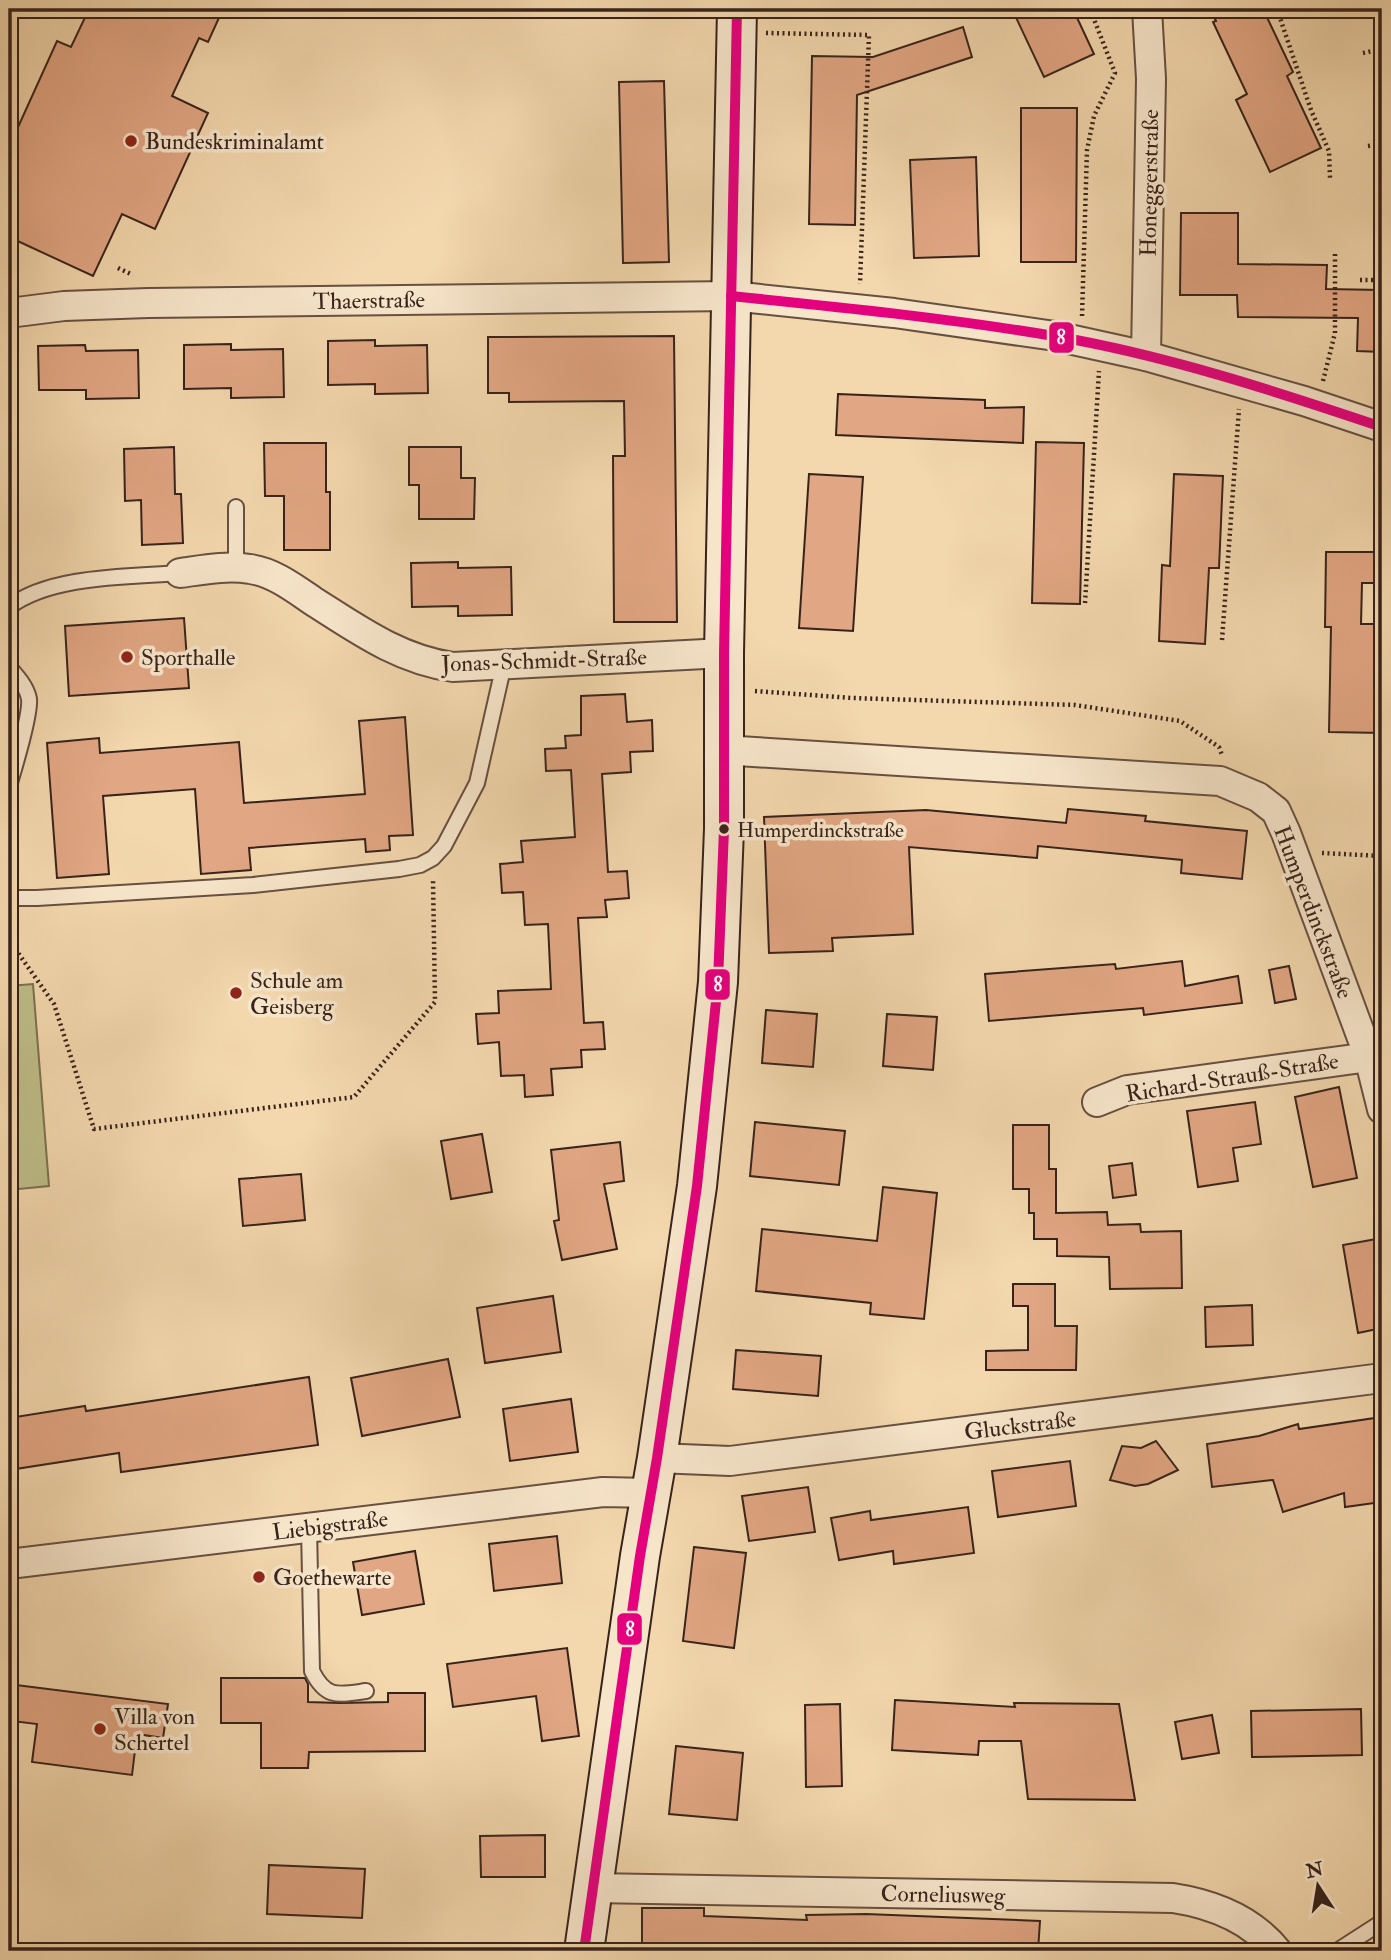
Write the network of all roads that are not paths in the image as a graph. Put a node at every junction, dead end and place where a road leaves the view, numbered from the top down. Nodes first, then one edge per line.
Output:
1 (1147, 9) edge
2 (737, 21) edge
3 (731, 296) junction
4 (9, 313) edge
5 (1146, 356) junction
6 (1382, 427) edge
7 (236, 508) dead end
8 (236, 568) junction
9 (180, 573) joint
10 (9, 607) edge
11 (504, 664) junction
12 (9, 667) edge
13 (724, 671) junction
14 (723, 750) junction
15 (9, 786) edge
16 (9, 895) edge
17 (1368, 1057) junction
18 (1097, 1102) dead end
19 (1382, 1109) edge
20 (1382, 1378) edge
21 (654, 1475) junction
22 (309, 1528) junction
23 (9, 1564) edge
24 (366, 1691) dead end
25 (593, 1888) junction
26 (1382, 1923) edge
27 (584, 1951) edge
28 (1276, 1951) edge
29 (1337, 1951) edge

1 - 5 street, Honeggerstraße
2 - 3 street
3 - 4 street, Thaerstraße
3 - 5 street, Thaerstraße
3 - 13 street
5 - 6 street, Thaerstraße
7 - 8 lane
8 - 9 street, Jonas-Schmidt-Straße
8 - 11 street, Jonas-Schmidt-Straße
9 - 10 lane
11 - 13 street, Jonas-Schmidt-Straße
11 - 16 lane
12 - 15 lane
13 - 14 street
14 - 17 street, Humperdinckstraße
14 - 21 street
17 - 18 street, Richard-Strauß-Straße
17 - 19 street, Humperdinckstraße
20 - 21 street, Gluckstraße
21 - 22 street, Liebigstraße
21 - 25 street
22 - 23 street, Liebigstraße
22 - 24 lane
25 - 27 street
25 - 28 street, Corneliusweg
26 - 29 lane

